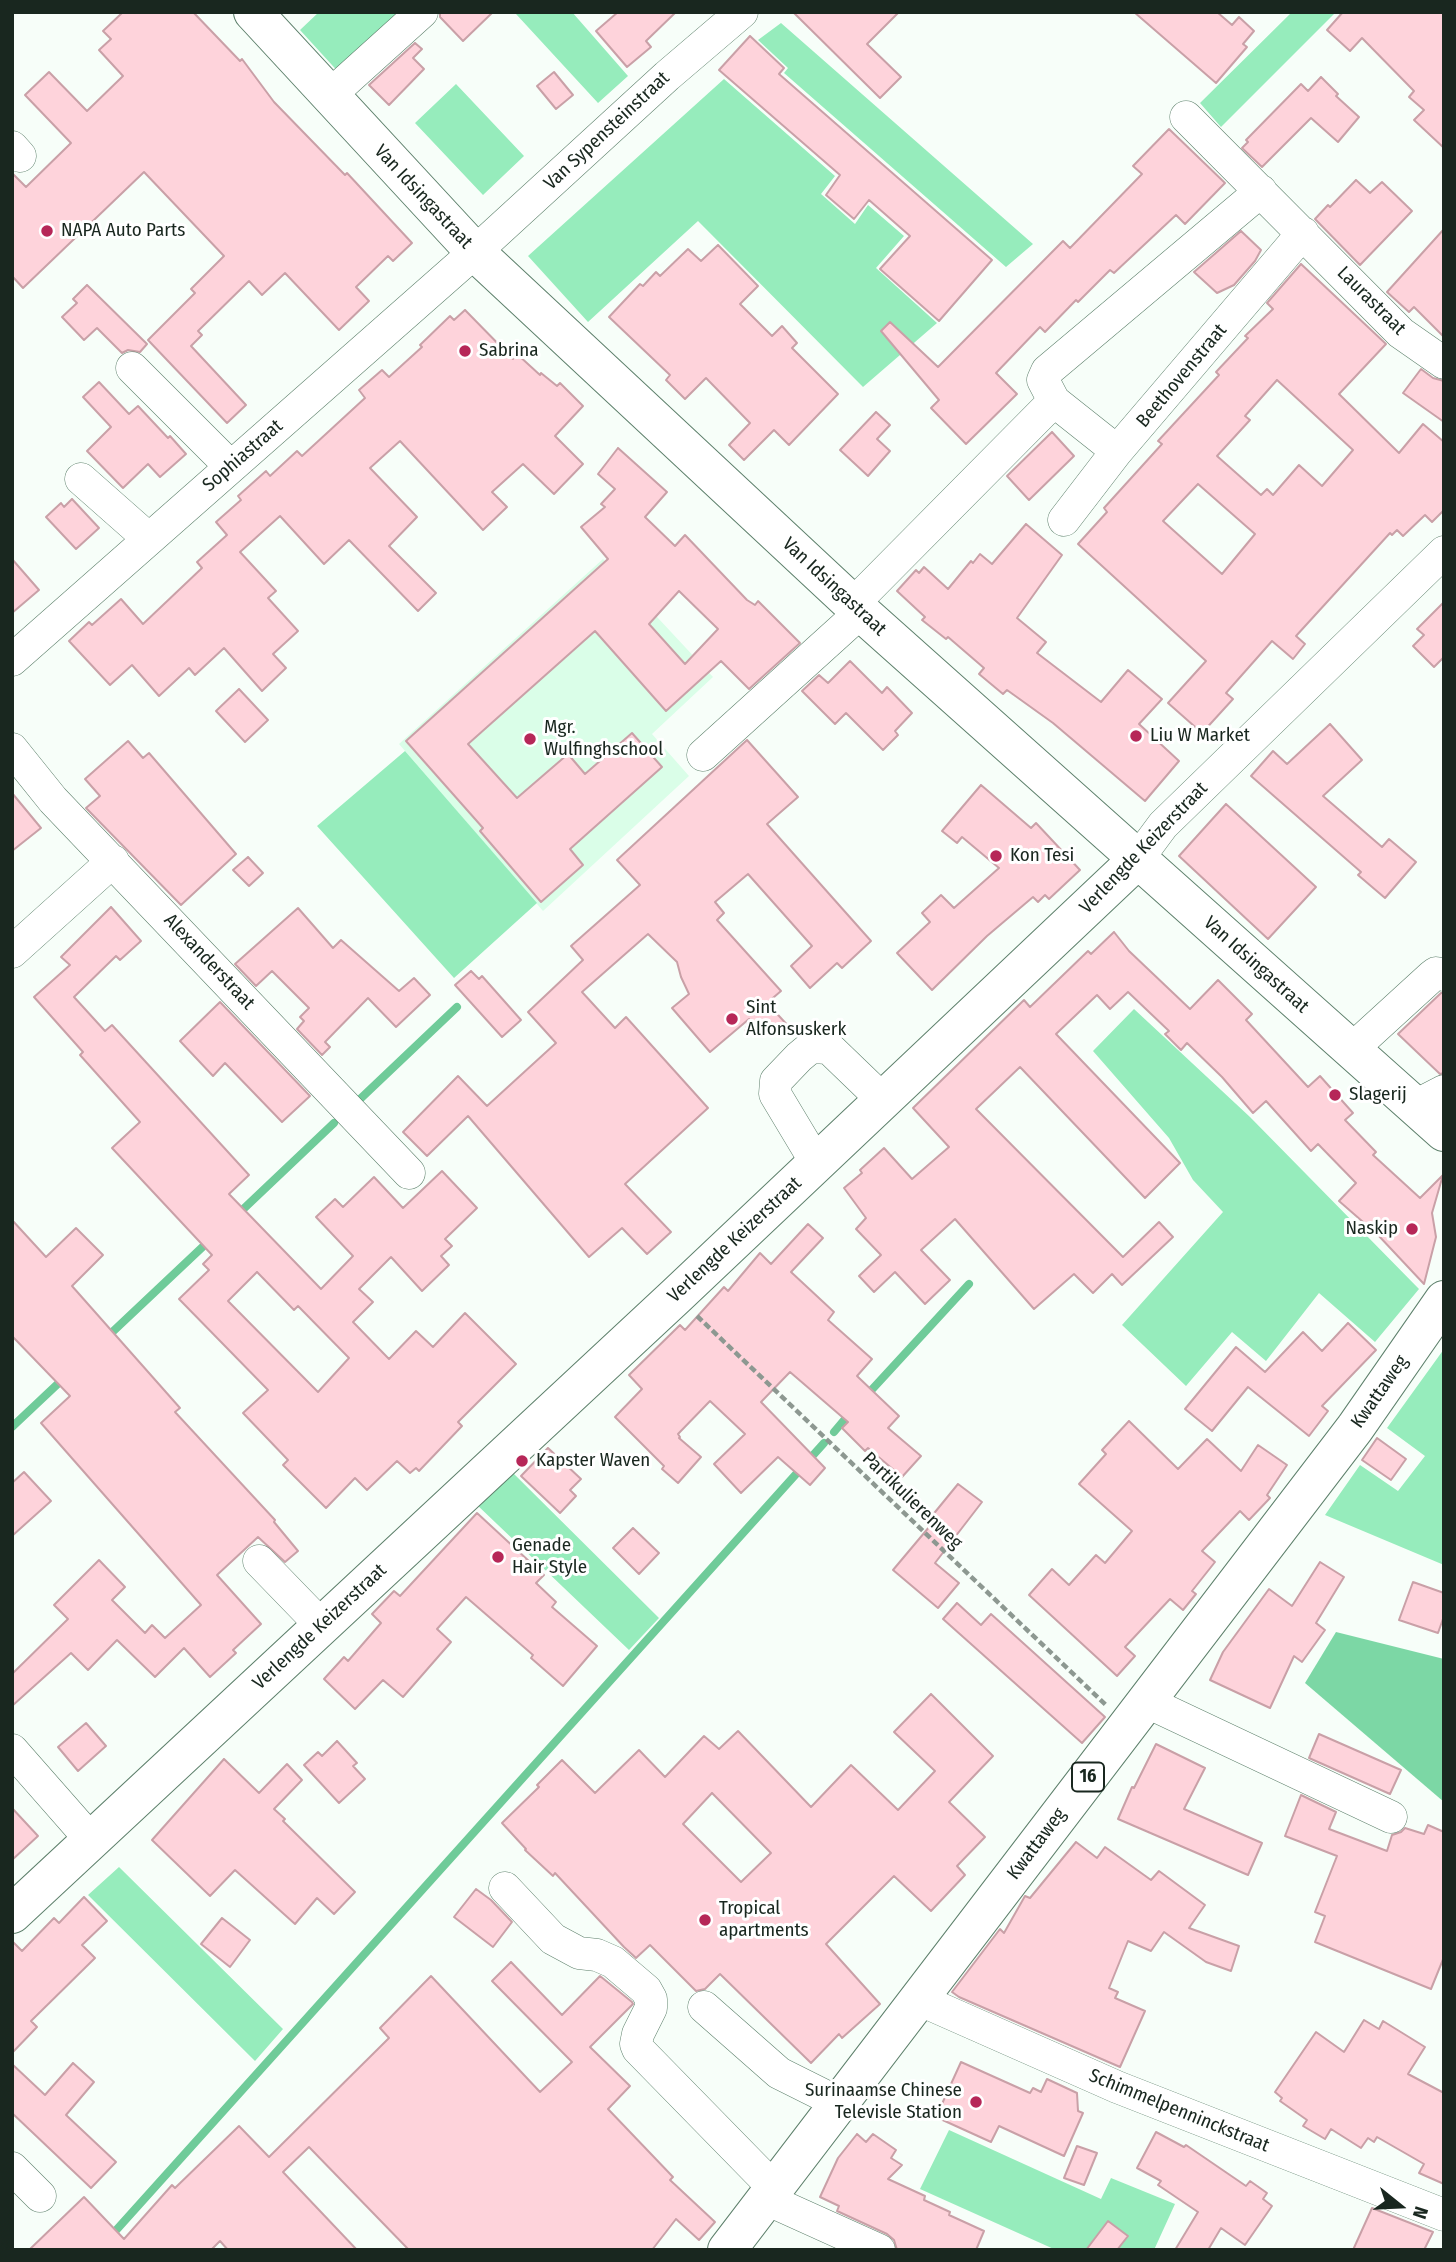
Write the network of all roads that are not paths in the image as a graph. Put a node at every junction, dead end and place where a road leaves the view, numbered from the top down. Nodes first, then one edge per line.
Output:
1 (253, 12) edge
2 (422, 12) edge
3 (742, 12) edge
4 (329, 96) junction
5 (1186, 117) dead end
6 (1261, 191) junction
7 (1303, 233) junction
8 (475, 252) junction
9 (1444, 363) edge
10 (132, 368) dead end
11 (1054, 401) junction
12 (1117, 452) junction
13 (231, 467) junction
14 (81, 479) dead end
15 (1064, 520) dead end
16 (149, 539) junction
17 (1444, 552) edge
18 (857, 609) junction
19 (12, 660) edge
20 (12, 749) edge
21 (703, 755) dead end
22 (1137, 860) junction
23 (113, 861) junction
24 (12, 952) edge
25 (1444, 975) edge
26 (1351, 1050) junction
27 (883, 1100) junction
28 (1438, 1118) edge
29 (817, 1164) junction
30 (409, 1173) dead end
31 (1444, 1300) edge
32 (259, 1561) dead end
33 (321, 1625) junction
34 (1137, 1713) junction
35 (12, 1750) edge
36 (1391, 1817) dead end
37 (92, 1841) junction
38 (505, 1888) dead end
39 (12, 1914) edge
40 (918, 2000) junction
41 (704, 2007) dead end
42 (839, 2103) junction
43 (12, 2168) edge
44 (770, 2194) junction
45 (40, 2196) dead end
46 (1444, 2215) edge
47 (727, 2250) edge
48 (879, 2250) edge

1 - 4 main road, Van Idsingastraat
2 - 4 street
3 - 8 street, Van Sypensteinstraat
4 - 8 main road, Van Idsingastraat
5 - 6 street, Laurastraat
6 - 7 street, Laurastraat
6 - 11 street
7 - 9 street, Laurastraat
7 - 12 street, Beethovenstraat
8 - 13 street, Sophiastraat
8 - 18 main road, Van Idsingastraat
10 - 13 street
11 - 12 street
11 - 18 street
12 - 15 street, Beethovenstraat
13 - 16 street, Sophiastraat
14 - 16 street
16 - 19 street, Sophiastraat
17 - 22 street, Verlengde Keizerstraat
18 - 21 street
18 - 22 main road, Van Idsingastraat
20 - 23 street, Alexanderstraat
22 - 26 main road, Van Idsingastraat
22 - 27 main road, Verlengde Keizerstraat
23 - 24 street
23 - 30 street, Alexanderstraat
25 - 26 street
26 - 28 main road, Van Idsingastraat
27 - 29 main road, Verlengde Keizerstraat
27 - 29 street
29 - 33 main road, Verlengde Keizerstraat
31 - 34 main road, Kwattaweg / 16
32 - 33 street
33 - 37 main road, Verlengde Keizerstraat
34 - 36 street
34 - 40 main road, Kwattaweg / 16
35 - 37 street
37 - 39 main road, Verlengde Keizerstraat
38 - 44 street
40 - 42 main road, Kwattaweg / 16
40 - 46 street, Schimmelpenninckstraat
41 - 42 street
42 - 44 main road, Kwattaweg / 16
43 - 45 street
44 - 47 main road, Kwattaweg / 16
44 - 48 street

